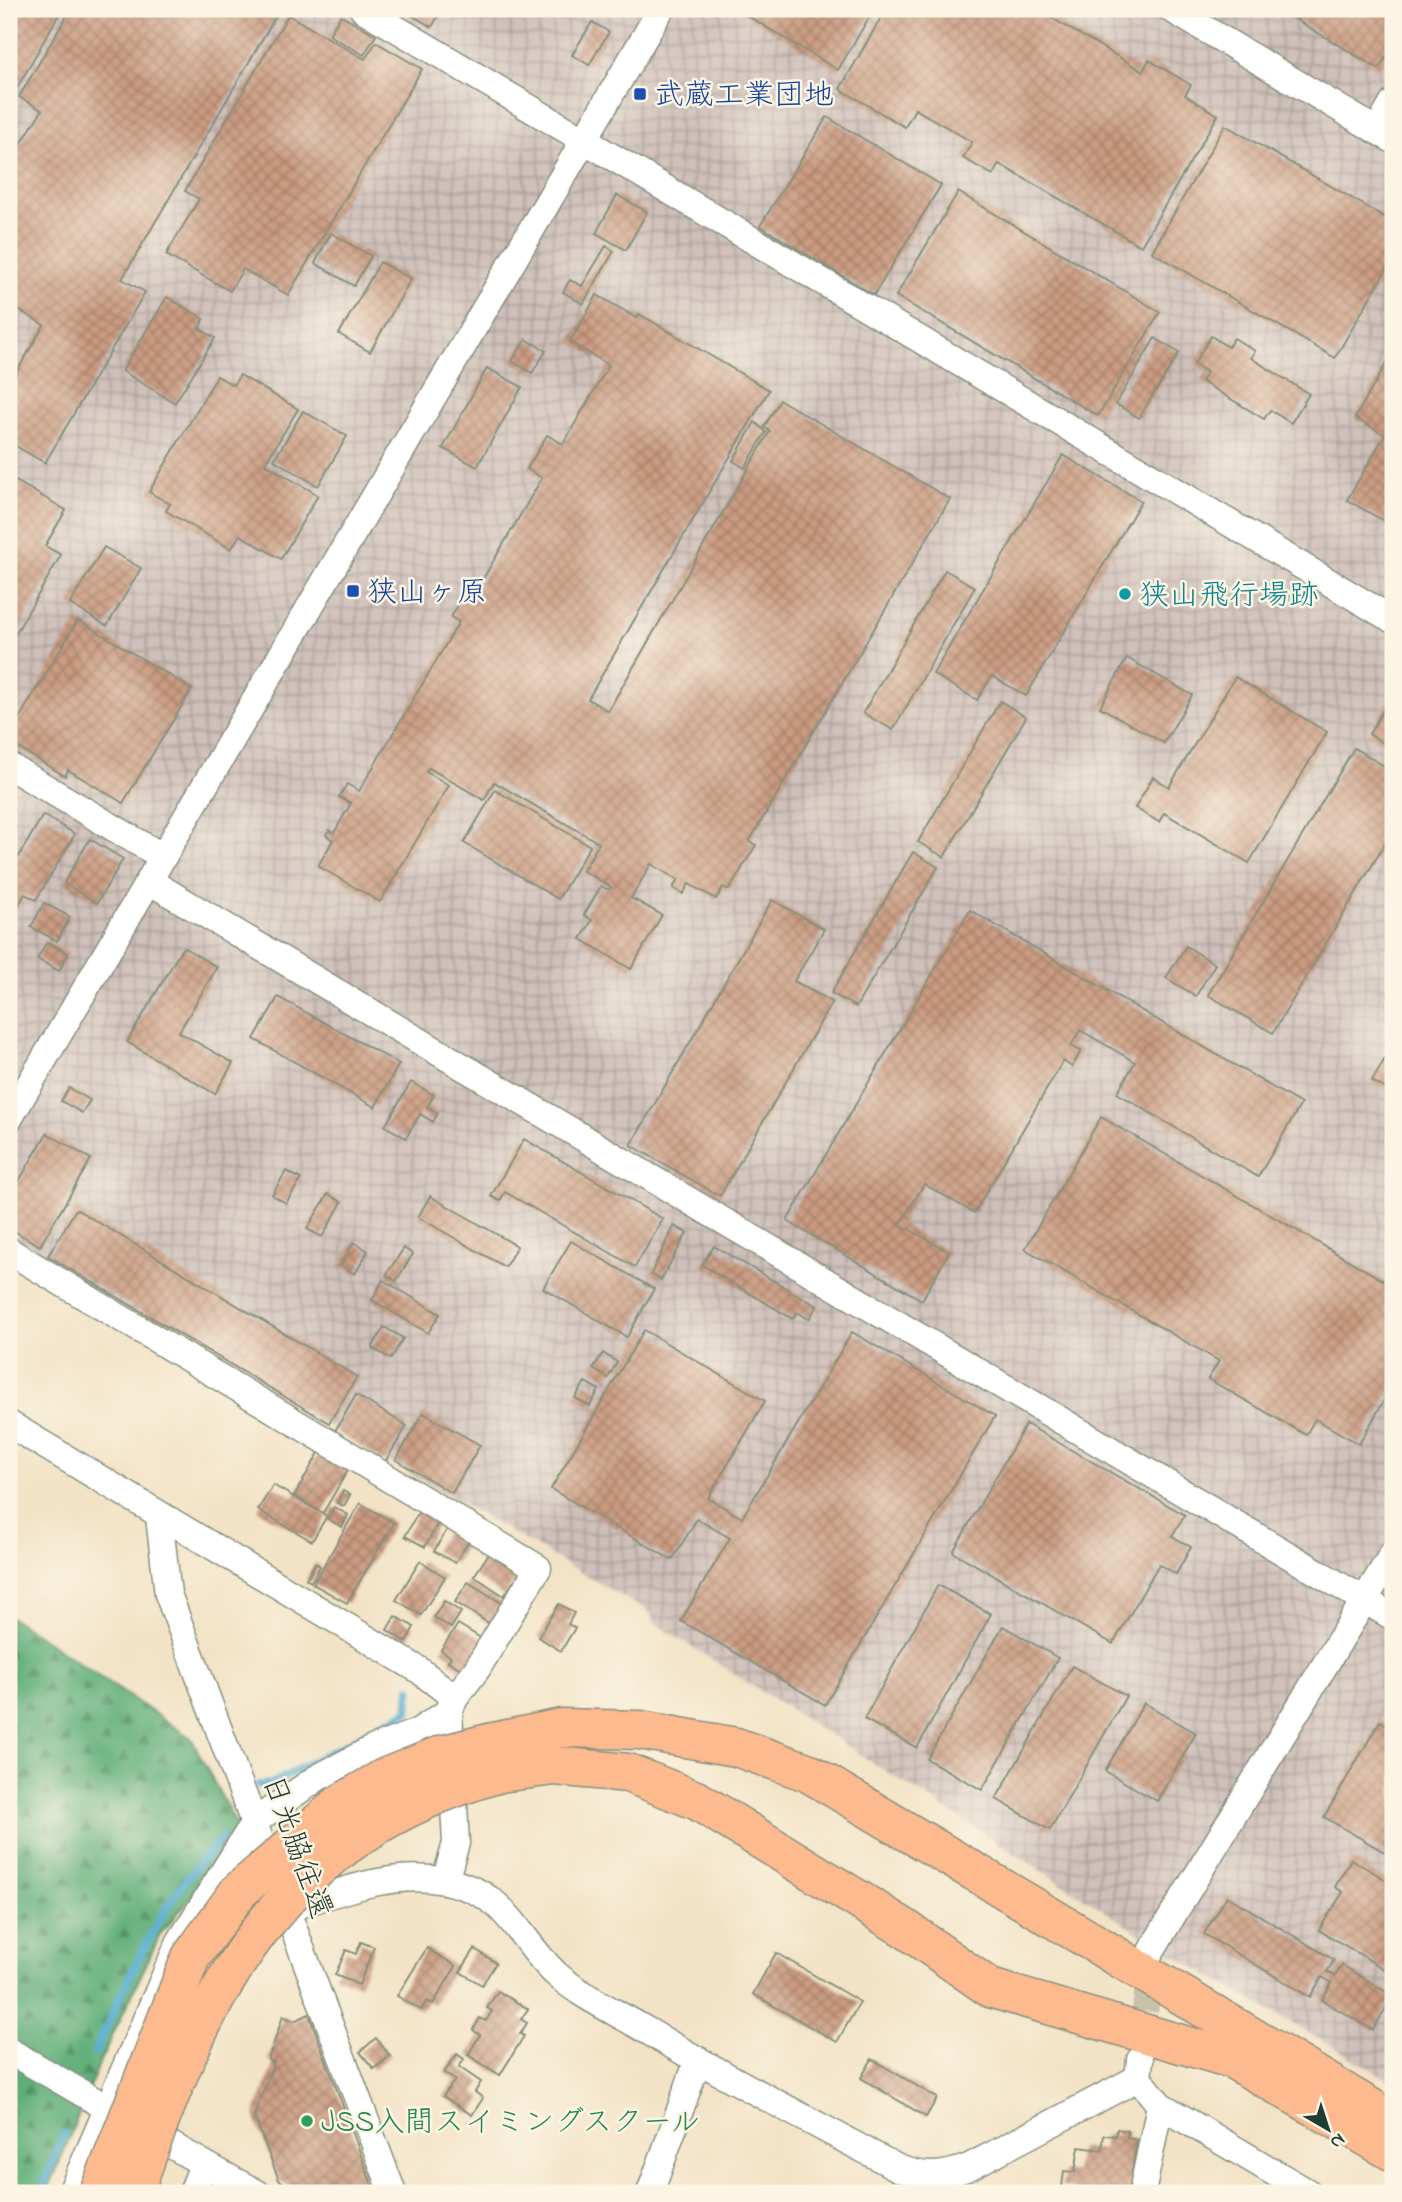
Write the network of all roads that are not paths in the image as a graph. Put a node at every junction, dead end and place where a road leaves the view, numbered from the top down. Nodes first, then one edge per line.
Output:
1 (363, 9) edge
2 (662, 9) edge
3 (1171, 9) edge
4 (1393, 103) edge
5 (1385, 135) edge
6 (585, 138) junction
7 (1393, 620) edge
8 (9, 766) edge
9 (163, 857) junction
10 (149, 881) junction
11 (9, 1119) edge
12 (9, 1251) edge
13 (9, 1424) edge
14 (159, 1517) junction
15 (1393, 1553) edge
16 (1366, 1601) junction
17 (1393, 1617) edge
18 (452, 1704) junction
19 (496, 1758) junction
20 (255, 1821) junction
21 (445, 1881) junction
22 (285, 1910) junction
23 (1151, 1951) tunnel mouth
24 (9, 2051) edge
25 (698, 2060) junction
26 (1160, 2105) junction
27 (108, 2107) junction
28 (1393, 2121) edge
29 (1393, 2152) edge
30 (203, 2164) junction
31 (1304, 2192) edge
32 (71, 2193) edge
33 (99, 2193) edge
34 (134, 2193) edge
35 (192, 2193) edge
36 (257, 2193) edge
37 (393, 2193) edge
38 (650, 2193) edge
39 (1142, 2193) edge

1 - 6 street
2 - 6 street
3 - 5 street
4 - 5 street
6 - 7 street
6 - 9 street
8 - 9 street
9 - 10 street
10 - 11 street
10 - 16 street
12 - 18 street
13 - 14 street
14 - 18 street
14 - 20 street, 日光脇往還
15 - 16 street
16 - 17 street
16 - 23 street
18 - 20 street
18 - 21 street
19 - 28 highway
19 - 29 highway
19 - 33 highway, bridge
19 - 34 highway, bridge
20 - 22 street, 日光脇往還
20 - 27 street
21 - 22 street
21 - 25 street
22 - 37 street, 日光脇往還
24 - 27 street
25 - 26 street
25 - 38 street
26 - 31 street
26 - 39 street
27 - 30 street
27 - 32 street
30 - 35 street
30 - 36 street

